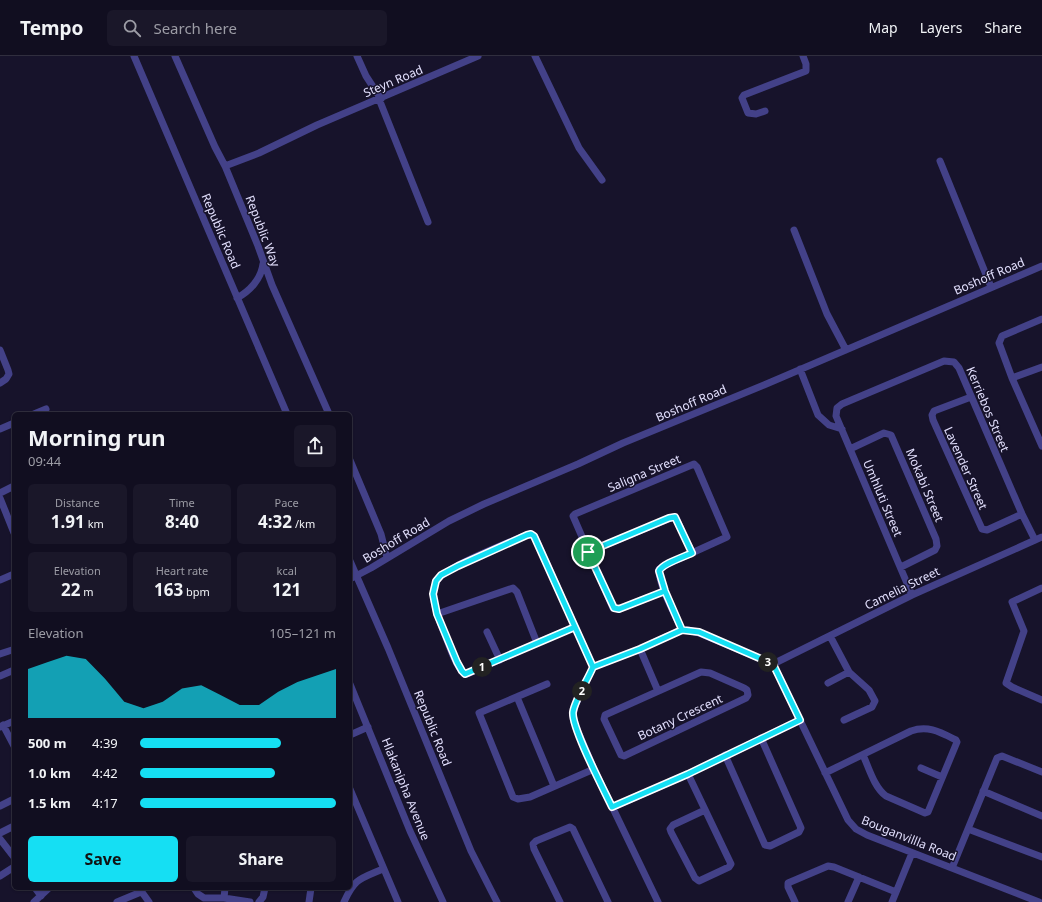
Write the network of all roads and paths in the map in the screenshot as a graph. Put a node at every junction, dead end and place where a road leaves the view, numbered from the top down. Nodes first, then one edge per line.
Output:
1 (134, 56) edge
2 (175, 56) edge
3 (357, 56) edge
4 (478, 56) edge
5 (535, 56) edge
6 (803, 56) edge
7 (380, 99) junction
8 (765, 111) dead end
9 (940, 161) dead end
10 (225, 166) junction
11 (602, 180) dead end
12 (428, 222) dead end
13 (794, 230) dead end
14 (263, 263) junction
15 (1042, 266) edge
16 (991, 288) junction
17 (237, 298) junction
18 (1042, 319) edge
19 (0, 350) edge
20 (846, 350) junction
21 (1042, 367) edge
22 (800, 370) junction
23 (1012, 378) junction
24 (0, 383) edge
25 (971, 397) junction
26 (46, 409) dead end
27 (836, 410) joint
28 (39, 412) edge
29 (286, 412) edge
30 (328, 412) edge
31 (12, 425) edge
32 (0, 429) edge
33 (842, 429) junction
34 (1042, 446) edge
35 (850, 449) junction
36 (352, 465) edge
37 (12, 487) edge
38 (0, 493) edge
39 (0, 498) edge
40 (1022, 514) junction
41 (12, 528) edge
42 (1042, 537) edge
43 (1035, 540) junction
44 (588, 552) junction
45 (692, 553) junction
46 (387, 558) junction
47 (901, 567) junction
48 (12, 575) edge
49 (353, 577) edge
50 (0, 580) edge
51 (1042, 588) edge
52 (665, 591) junction
53 (912, 595) junction
54 (437, 614) junction
55 (575, 627) junction
56 (682, 630) junction
57 (487, 632) dead end
58 (830, 636) junction
59 (537, 643) junction
60 (640, 649) junction
61 (12, 650) dead end
62 (0, 654) edge
63 (500, 660) junction
64 (773, 664) junction
65 (593, 667) junction
66 (12, 672) edge
67 (849, 672) junction
68 (1, 673) edge
69 (828, 683) dead end
70 (546, 684) dead end
71 (352, 689) edge
72 (658, 691) junction
73 (517, 698) junction
74 (1042, 700) edge
75 (800, 720) junction
76 (844, 720) dead end
77 (12, 722) edge
78 (2, 726) edge
79 (368, 727) junction
80 (352, 734) edge
81 (761, 738) junction
82 (12, 743) edge
83 (725, 755) junction
84 (863, 755) junction
85 (921, 768) dead end
86 (594, 769) junction
87 (1042, 772) edge
88 (825, 773) junction
89 (688, 774) junction
90 (942, 777) junction
91 (554, 786) junction
92 (983, 791) junction
93 (12, 800) edge
94 (0, 806) edge
95 (353, 806) edge
96 (612, 807) junction
97 (705, 810) junction
98 (1042, 816) edge
99 (12, 827) edge
100 (968, 829) junction
101 (0, 832) edge
102 (0, 839) edge
103 (912, 853) junction
104 (12, 854) edge
105 (1042, 857) edge
106 (12, 868) edge
107 (952, 868) junction
108 (384, 869) junction
109 (0, 876) edge
110 (859, 877) junction
111 (352, 887) edge
112 (36, 890) edge
113 (47, 890) edge
114 (140, 890) edge
115 (195, 890) edge
116 (225, 890) edge
117 (265, 890) edge
118 (311, 890) edge
119 (350, 890) edge
120 (896, 892) junction
121 (41, 896) junction
122 (224, 898) junction
123 (1025, 900) edge
124 (34, 902) edge
125 (117, 902) edge
126 (149, 902) edge
127 (250, 902) edge
128 (260, 902) edge
129 (309, 902) edge
130 (344, 902) edge
131 (398, 902) edge
132 (443, 902) edge
133 (497, 902) edge
134 (560, 902) edge
135 (608, 902) edge
136 (658, 902) edge
137 (795, 902) edge
138 (848, 902) edge
139 (892, 902) edge
140 (1039, 902) edge

1 - 17 street, Republic Road
2 - 10 street, Republic Way
3 - 7 street
4 - 7 street, Steyn Road
5 - 11 street
6 - 8 street
7 - 10 street, Steyn Road
7 - 12 street
9 - 16 street
10 - 14 street, Republic Way
13 - 20 street
14 - 17 street
14 - 30 street, Republic Way
15 - 16 street, Boshoff Road
16 - 20 street, Boshoff Road
17 - 29 street, Republic Road
18 - 23 street
19 - 24 street
20 - 22 street, Boshoff Road
21 - 23 street
22 - 33 street
22 - 46 street, Boshoff Road
23 - 34 street
25 - 27 street, Kerriebos Street
25 - 40 street, Kerriebos Street
25 - 40 street, Lavender Street
26 - 28 street
27 - 33 street, Umhluti Street
31 - 32 street
33 - 35 street, Umhluti Street
35 - 47 street, Umhluti Street
35 - 47 street, Mokabi Street
36 - 46 street
37 - 38 street
39 - 41 street
40 - 43 street, Kerriebos Street
42 - 43 street, Camelia Street
43 - 53 street, Camelia Street
44 - 45 street
44 - 45 street, Saligna Street
44 - 52 street
45 - 52 street
46 - 49 street, Boshoff Road
47 - 53 street, Umhluti Street
48 - 50 street
49 - 133 street, Republic Road
51 - 74 street
52 - 56 street
53 - 58 street, Camelia Street
54 - 55 street
54 - 59 street
54 - 63 street
55 - 59 street
55 - 65 street
56 - 60 street
56 - 64 street
57 - 63 street
58 - 64 street, Camelia Street
58 - 67 street
59 - 63 street
60 - 65 street
60 - 72 street
61 - 62 street
64 - 75 street, Bouganvillla Road
65 - 86 street
66 - 68 street
67 - 69 street
67 - 76 street
70 - 73 street
71 - 79 street, Hlakanipha Avenue
72 - 72 street, Botany Crescent
73 - 91 street
73 - 91 street
75 - 81 street
75 - 88 street, Bouganvillla Road
77 - 78 street
78 - 82 street
79 - 80 street
79 - 132 street, Hlakanipha Avenue
81 - 83 street
81 - 83 street
83 - 89 street
84 - 88 street
84 - 90 street
84 - 90 street
85 - 90 street
86 - 91 street
86 - 96 street
87 - 92 street
88 - 103 street, Bouganvillla Road
89 - 96 street
89 - 97 street
92 - 98 street
92 - 100 street
93 - 94 street
95 - 108 street
96 - 136 street
97 - 97 street
99 - 101 street
100 - 105 street
100 - 107 street
102 - 104 street
103 - 107 street, Bouganvillla Road
103 - 120 street
106 - 109 street
107 - 123 street, Bouganvillla Road
108 - 111 street
108 - 131 street
110 - 120 street
110 - 137 street
110 - 138 street
112 - 121 street
113 - 121 street
114 - 125 street
114 - 126 street
115 - 122 street
116 - 122 street
117 - 128 street
118 - 129 street
119 - 130 street
120 - 139 street
121 - 124 street
122 - 127 street
123 - 140 street, Bouganvillla Road
134 - 135 street

